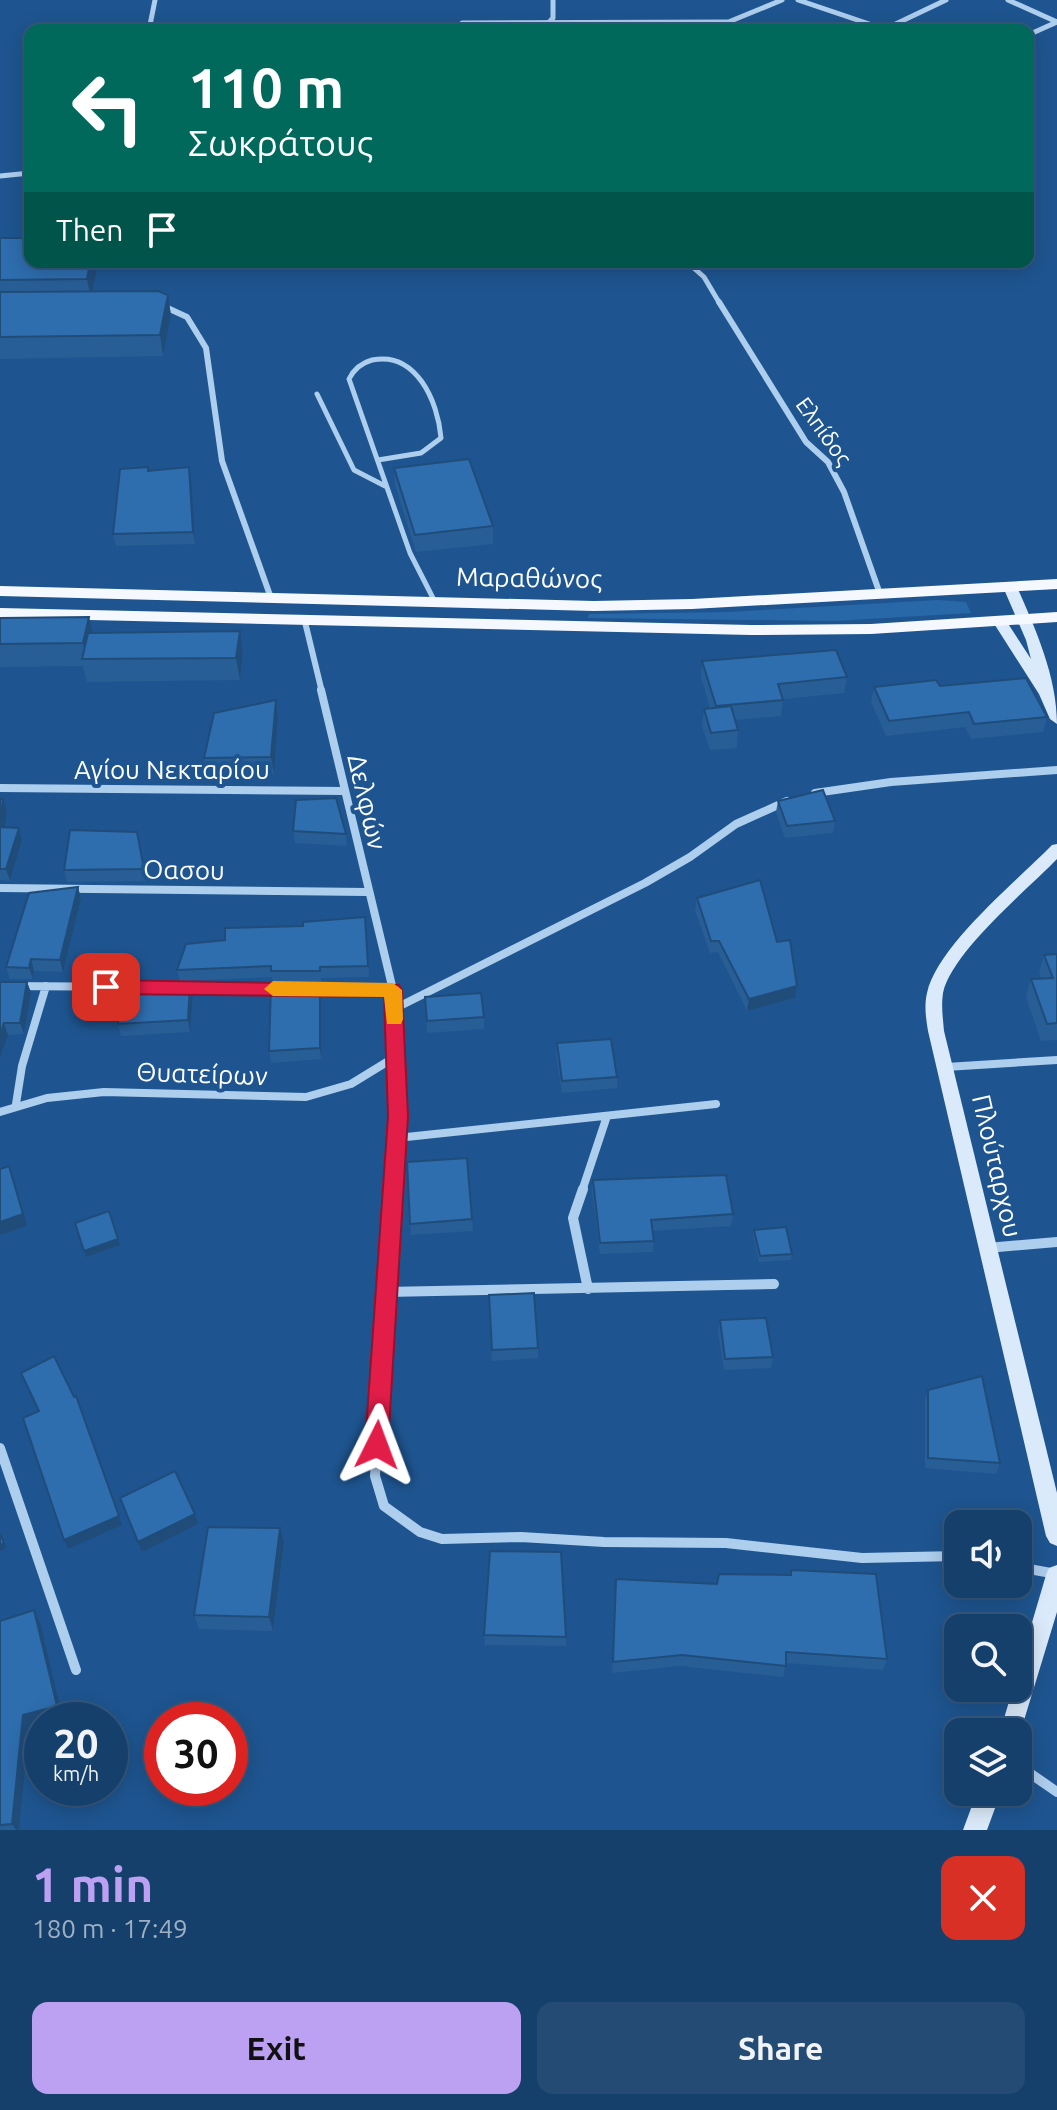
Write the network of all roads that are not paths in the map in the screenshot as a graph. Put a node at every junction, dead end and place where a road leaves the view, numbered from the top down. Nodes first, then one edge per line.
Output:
1 (155, 0) edge
2 (553, 0) edge
3 (782, 0) edge
4 (798, 0) edge
5 (946, 0) edge
6 (1008, 0) edge
7 (551, 22) junction
8 (727, 22) junction
9 (1057, 22) edge
10 (462, 23) dead end
11 (150, 24) edge
12 (549, 24) edge
13 (722, 24) edge
14 (866, 24) edge
15 (896, 24) edge
16 (1034, 32) edge
17 (24, 174) edge
18 (0, 176) edge
19 (694, 268) edge
20 (151, 305) edge
21 (317, 394) dead end
22 (378, 460) junction
23 (385, 486) junction
24 (1057, 584) edge
25 (1010, 587) junction
26 (0, 591) edge
27 (880, 594) junction
28 (271, 598) junction
29 (435, 602) junction
30 (1057, 604) edge
31 (0, 613) edge
32 (1022, 613) junction
33 (1057, 617) edge
34 (305, 622) junction
35 (1000, 622) junction
36 (1046, 694) junction
37 (1057, 719) edge
38 (1057, 770) edge
39 (0, 788) edge
40 (344, 791) junction
41 (1057, 849) edge
42 (0, 888) edge
43 (367, 892) junction
44 (0, 986) edge
45 (46, 986) junction
46 (288, 989) edge
47 (303, 989) edge
48 (393, 990) junction
49 (394, 1009) junction
50 (395, 1057) junction
51 (1057, 1060) edge
52 (946, 1067) junction
53 (16, 1104) junction
54 (716, 1104) dead end
55 (0, 1112) edge
56 (607, 1116) junction
57 (397, 1138) junction
58 (1057, 1242) edge
59 (986, 1248) junction
60 (774, 1284) dead end
61 (588, 1289) junction
62 (386, 1292) junction
63 (0, 1448) edge
64 (1057, 1536) edge
65 (944, 1556) edge
66 (1032, 1570) edge
67 (1057, 1575) edge
68 (76, 1670) dead end
69 (1015, 1718) edge
70 (1032, 1775) edge
71 (1057, 1792) edge
72 (984, 1806) edge
73 (975, 1830) edge

1 - 11 street
2 - 7 street
3 - 8 street
4 - 14 street
5 - 15 street
6 - 9 street
7 - 8 street
7 - 10 street
7 - 12 street
8 - 13 street
9 - 16 street
17 - 18 street
19 - 27 street, Ελπίδος
20 - 28 street
21 - 23 lane
22 - 22 lane
22 - 23 lane
23 - 29 lane
24 - 25 main road, Μαραθώνος
25 - 27 main road, Μαραθώνος
25 - 32 street
26 - 28 main road, Μαραθώνος
27 - 29 main road, Μαραθώνος
28 - 29 main road, Μαραθώνος
30 - 32 main road
31 - 34 main road, Μαραθώνος
32 - 33 main road, Μαραθώνος
32 - 35 main road, Μαραθώνος
32 - 36 street
34 - 35 main road, Μαραθώνος
34 - 40 street, Δελφών
35 - 36 street
36 - 37 street
38 - 49 street
39 - 40 street, Αγίου Νεκταρίου
40 - 43 street, Δελφών
41 - 52 street, Πλούταρχου
42 - 43 street, Οασου
43 - 48 street, Δελφών
44 - 45 street
45 - 46 street
45 - 53 street
47 - 48 street
48 - 49 street, Δελφών
49 - 50 street, Δελφών
50 - 53 street, Θυατείρων
50 - 57 street, Δελφών
51 - 52 street
52 - 59 street, Πλούταρχου
53 - 55 street, Θυατείρων
54 - 56 street
56 - 57 street
56 - 61 street
57 - 62 street, Δελφών
58 - 59 street
59 - 64 street, Πλούταρχου
60 - 61 street
61 - 62 street
62 - 65 street, Δελφών
63 - 68 street
66 - 67 street
67 - 69 street
70 - 71 street
72 - 73 street

